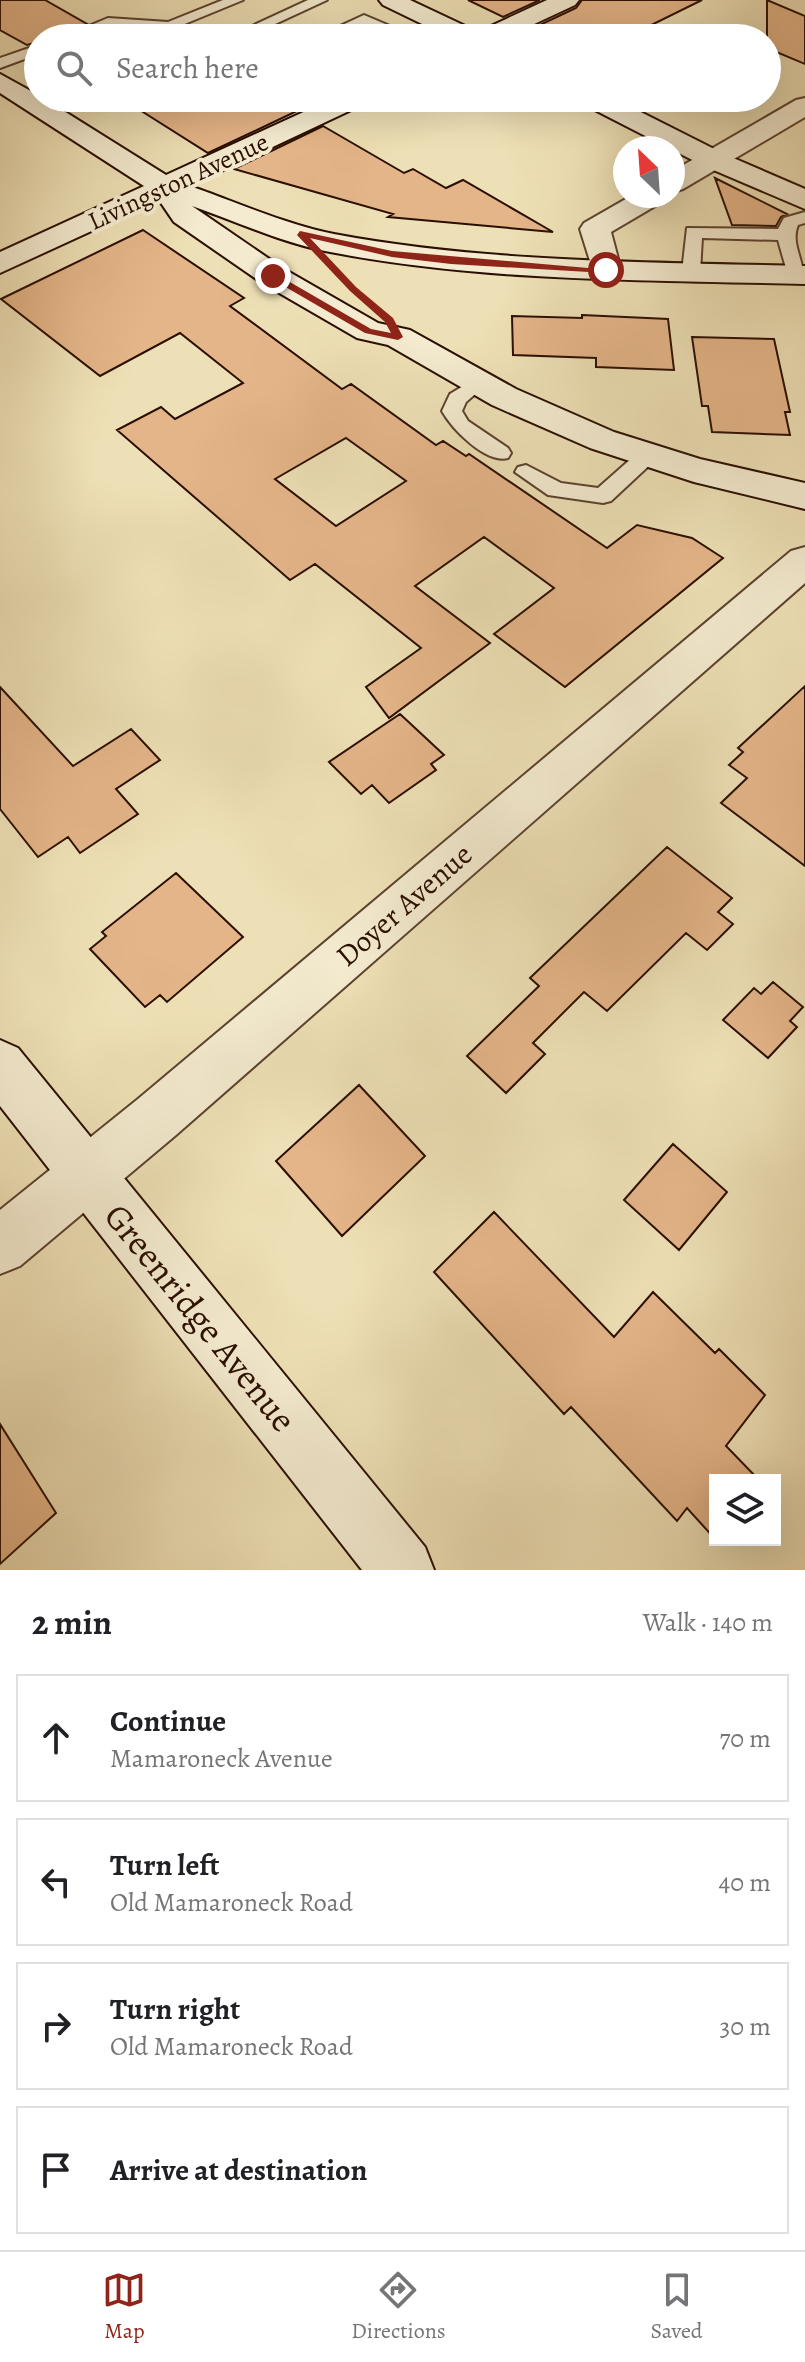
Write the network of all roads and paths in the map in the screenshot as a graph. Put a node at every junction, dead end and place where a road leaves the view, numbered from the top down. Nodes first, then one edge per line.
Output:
1 (236, 0) edge
2 (320, 0) edge
3 (391, 0) edge
4 (567, 0) edge
5 (186, 24) edge
6 (265, 24) edge
7 (353, 24) edge
8 (377, 24) edge
9 (442, 24) edge
10 (515, 24) edge
11 (24, 54) edge
12 (0, 63) edge
13 (0, 82) edge
14 (24, 97) edge
15 (805, 106) edge
16 (47, 112) edge
17 (325, 112) edge
18 (620, 112) edge
19 (714, 160) junction
20 (685, 176) edge
21 (165, 187) junction
22 (631, 208) edge
23 (729, 218) dead end
24 (792, 218) edge
25 (693, 232) junction
26 (300, 234) junction
27 (0, 264) edge
28 (606, 270) junction
29 (691, 272) junction
30 (801, 275) edge
31 (398, 337) junction
32 (478, 383) junction
33 (501, 453) dead end
34 (648, 455) junction
35 (526, 472) dead end
36 (805, 496) edge
37 (805, 561) edge
38 (0, 1065) edge
39 (86, 1173) junction
40 (0, 1246) edge
41 (402, 1570) edge

1 - 5 lane
2 - 6 lane
3 - 9 street
4 - 10 street
7 - 8 lane
11 - 12 lane
13 - 14 street
15 - 19 street
16 - 21 street
17 - 21 street, Livingston Avenue
18 - 19 street
19 - 20 street
19 - 24 street
21 - 26 street
21 - 27 street, Livingston Avenue
21 - 31 street
22 - 28 street
23 - 25 lane
24 - 25 lane
24 - 30 lane
25 - 29 lane
26 - 28 street
26 - 31 street
28 - 29 street
29 - 30 street
31 - 32 street
32 - 33 lane
32 - 34 street
34 - 35 lane
34 - 36 street
37 - 39 street, Doyer Avenue
38 - 39 street, Greenridge Avenue
39 - 40 street, Doyer Avenue
39 - 41 street, Greenridge Avenue

